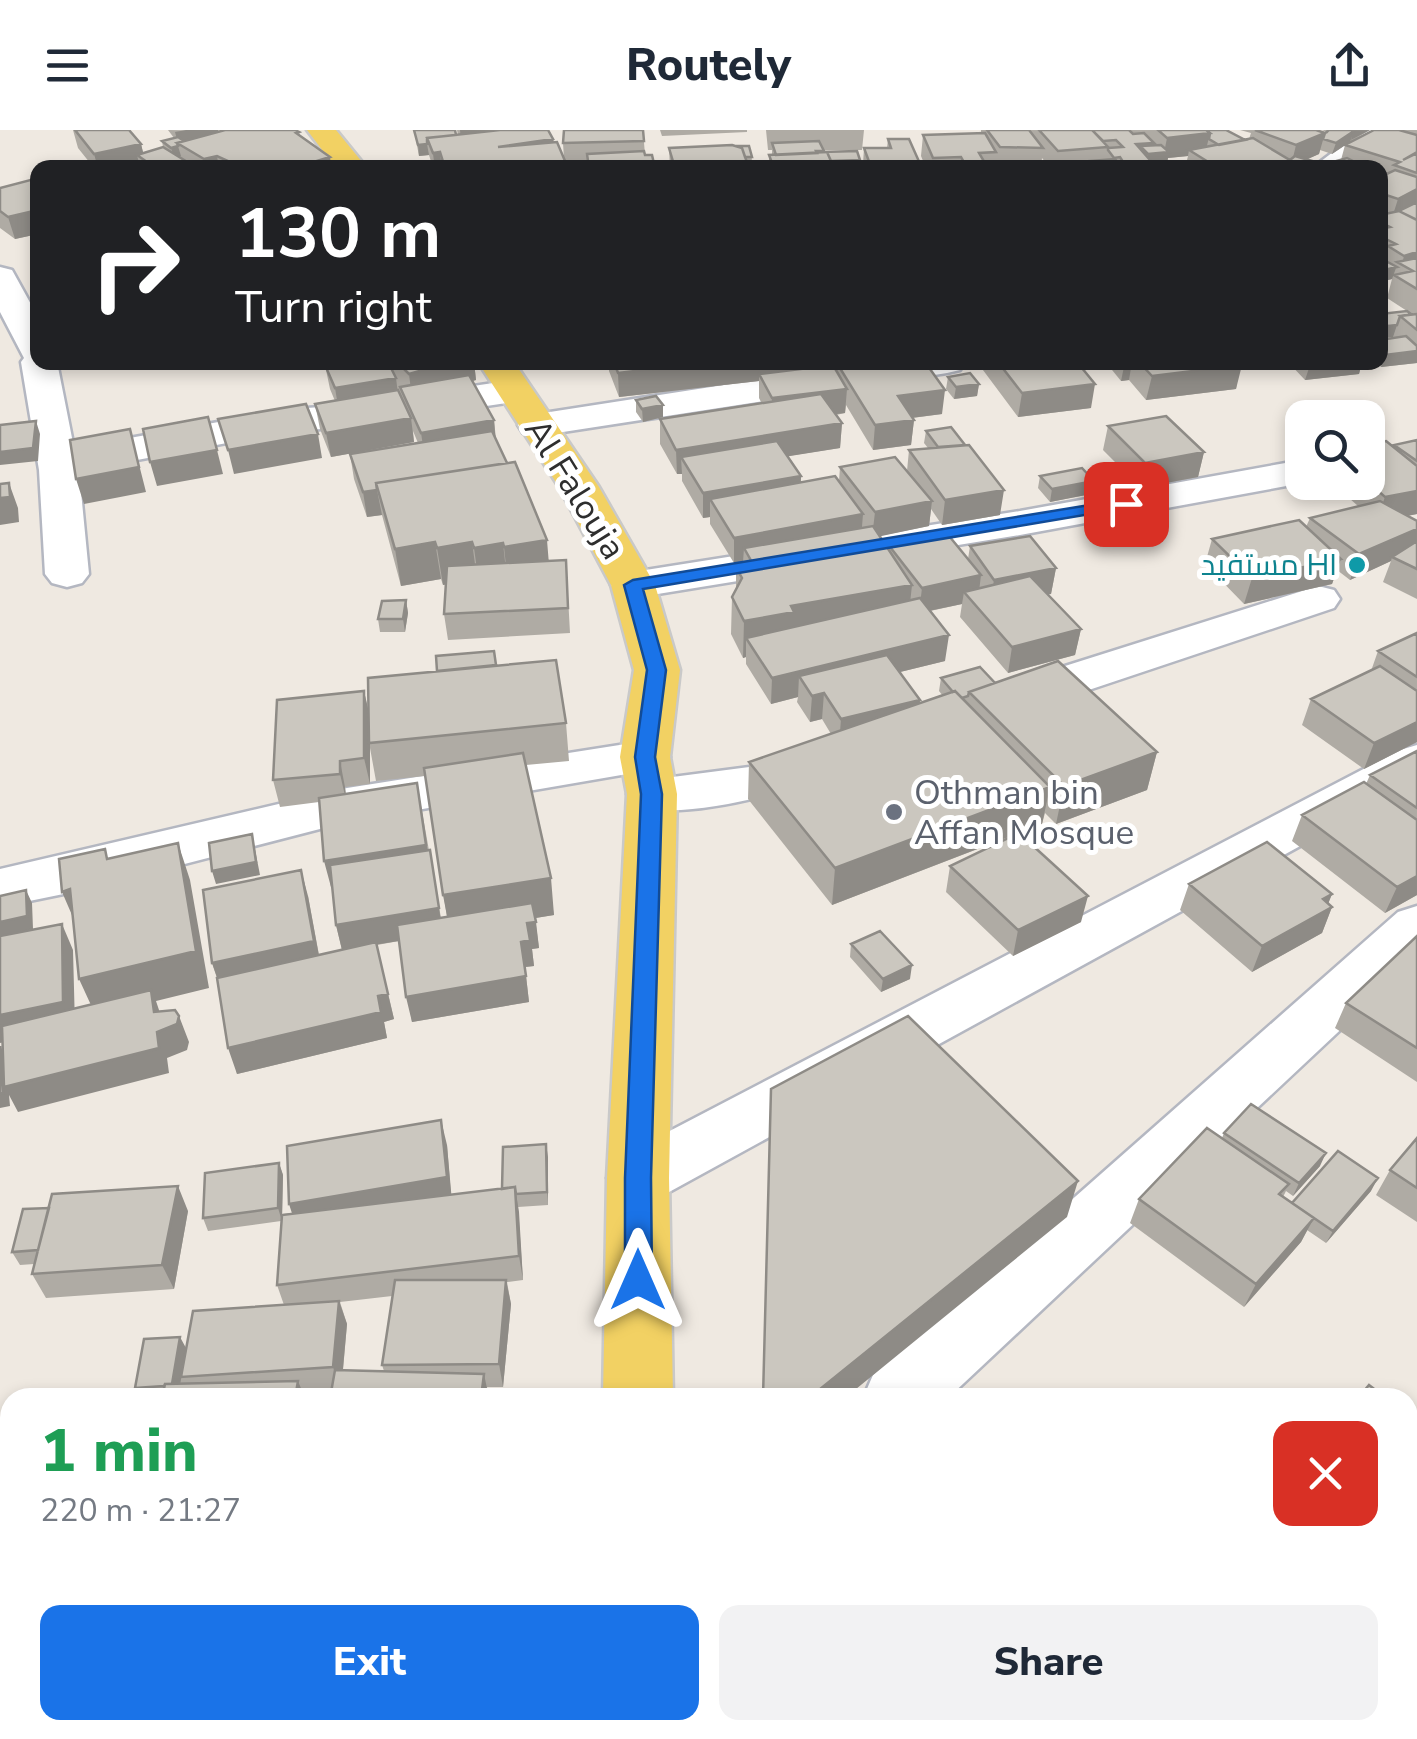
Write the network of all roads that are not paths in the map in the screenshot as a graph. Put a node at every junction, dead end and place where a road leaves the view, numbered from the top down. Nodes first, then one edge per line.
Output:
1 (322, 130) edge
2 (1381, 130) edge
3 (346, 160) edge
4 (1338, 160) edge
5 (0, 277) edge
6 (30, 336) edge
7 (40, 370) edge
8 (837, 370) edge
9 (516, 393) edge
10 (57, 463) junction
11 (1285, 475) edge
12 (67, 574) dead end
13 (633, 585) junction
14 (1318, 599) dead end
15 (965, 715) edge
16 (853, 752) edge
17 (1417, 760) edge
18 (648, 776) junction
19 (0, 888) edge
20 (1417, 926) edge
21 (638, 1178) junction
22 (638, 1388) edge
23 (909, 1388) edge

1 - 3 main road
2 - 4 street
5 - 6 street
7 - 10 street
8 - 9 street
9 - 10 street
9 - 13 main road, Al Falouja
10 - 12 street
11 - 13 street
13 - 18 main road, Al Falouja
14 - 15 street
16 - 18 street
17 - 21 street
18 - 19 street
18 - 21 main road, Al Falouja
20 - 23 street
21 - 22 main road, Al Falouja

